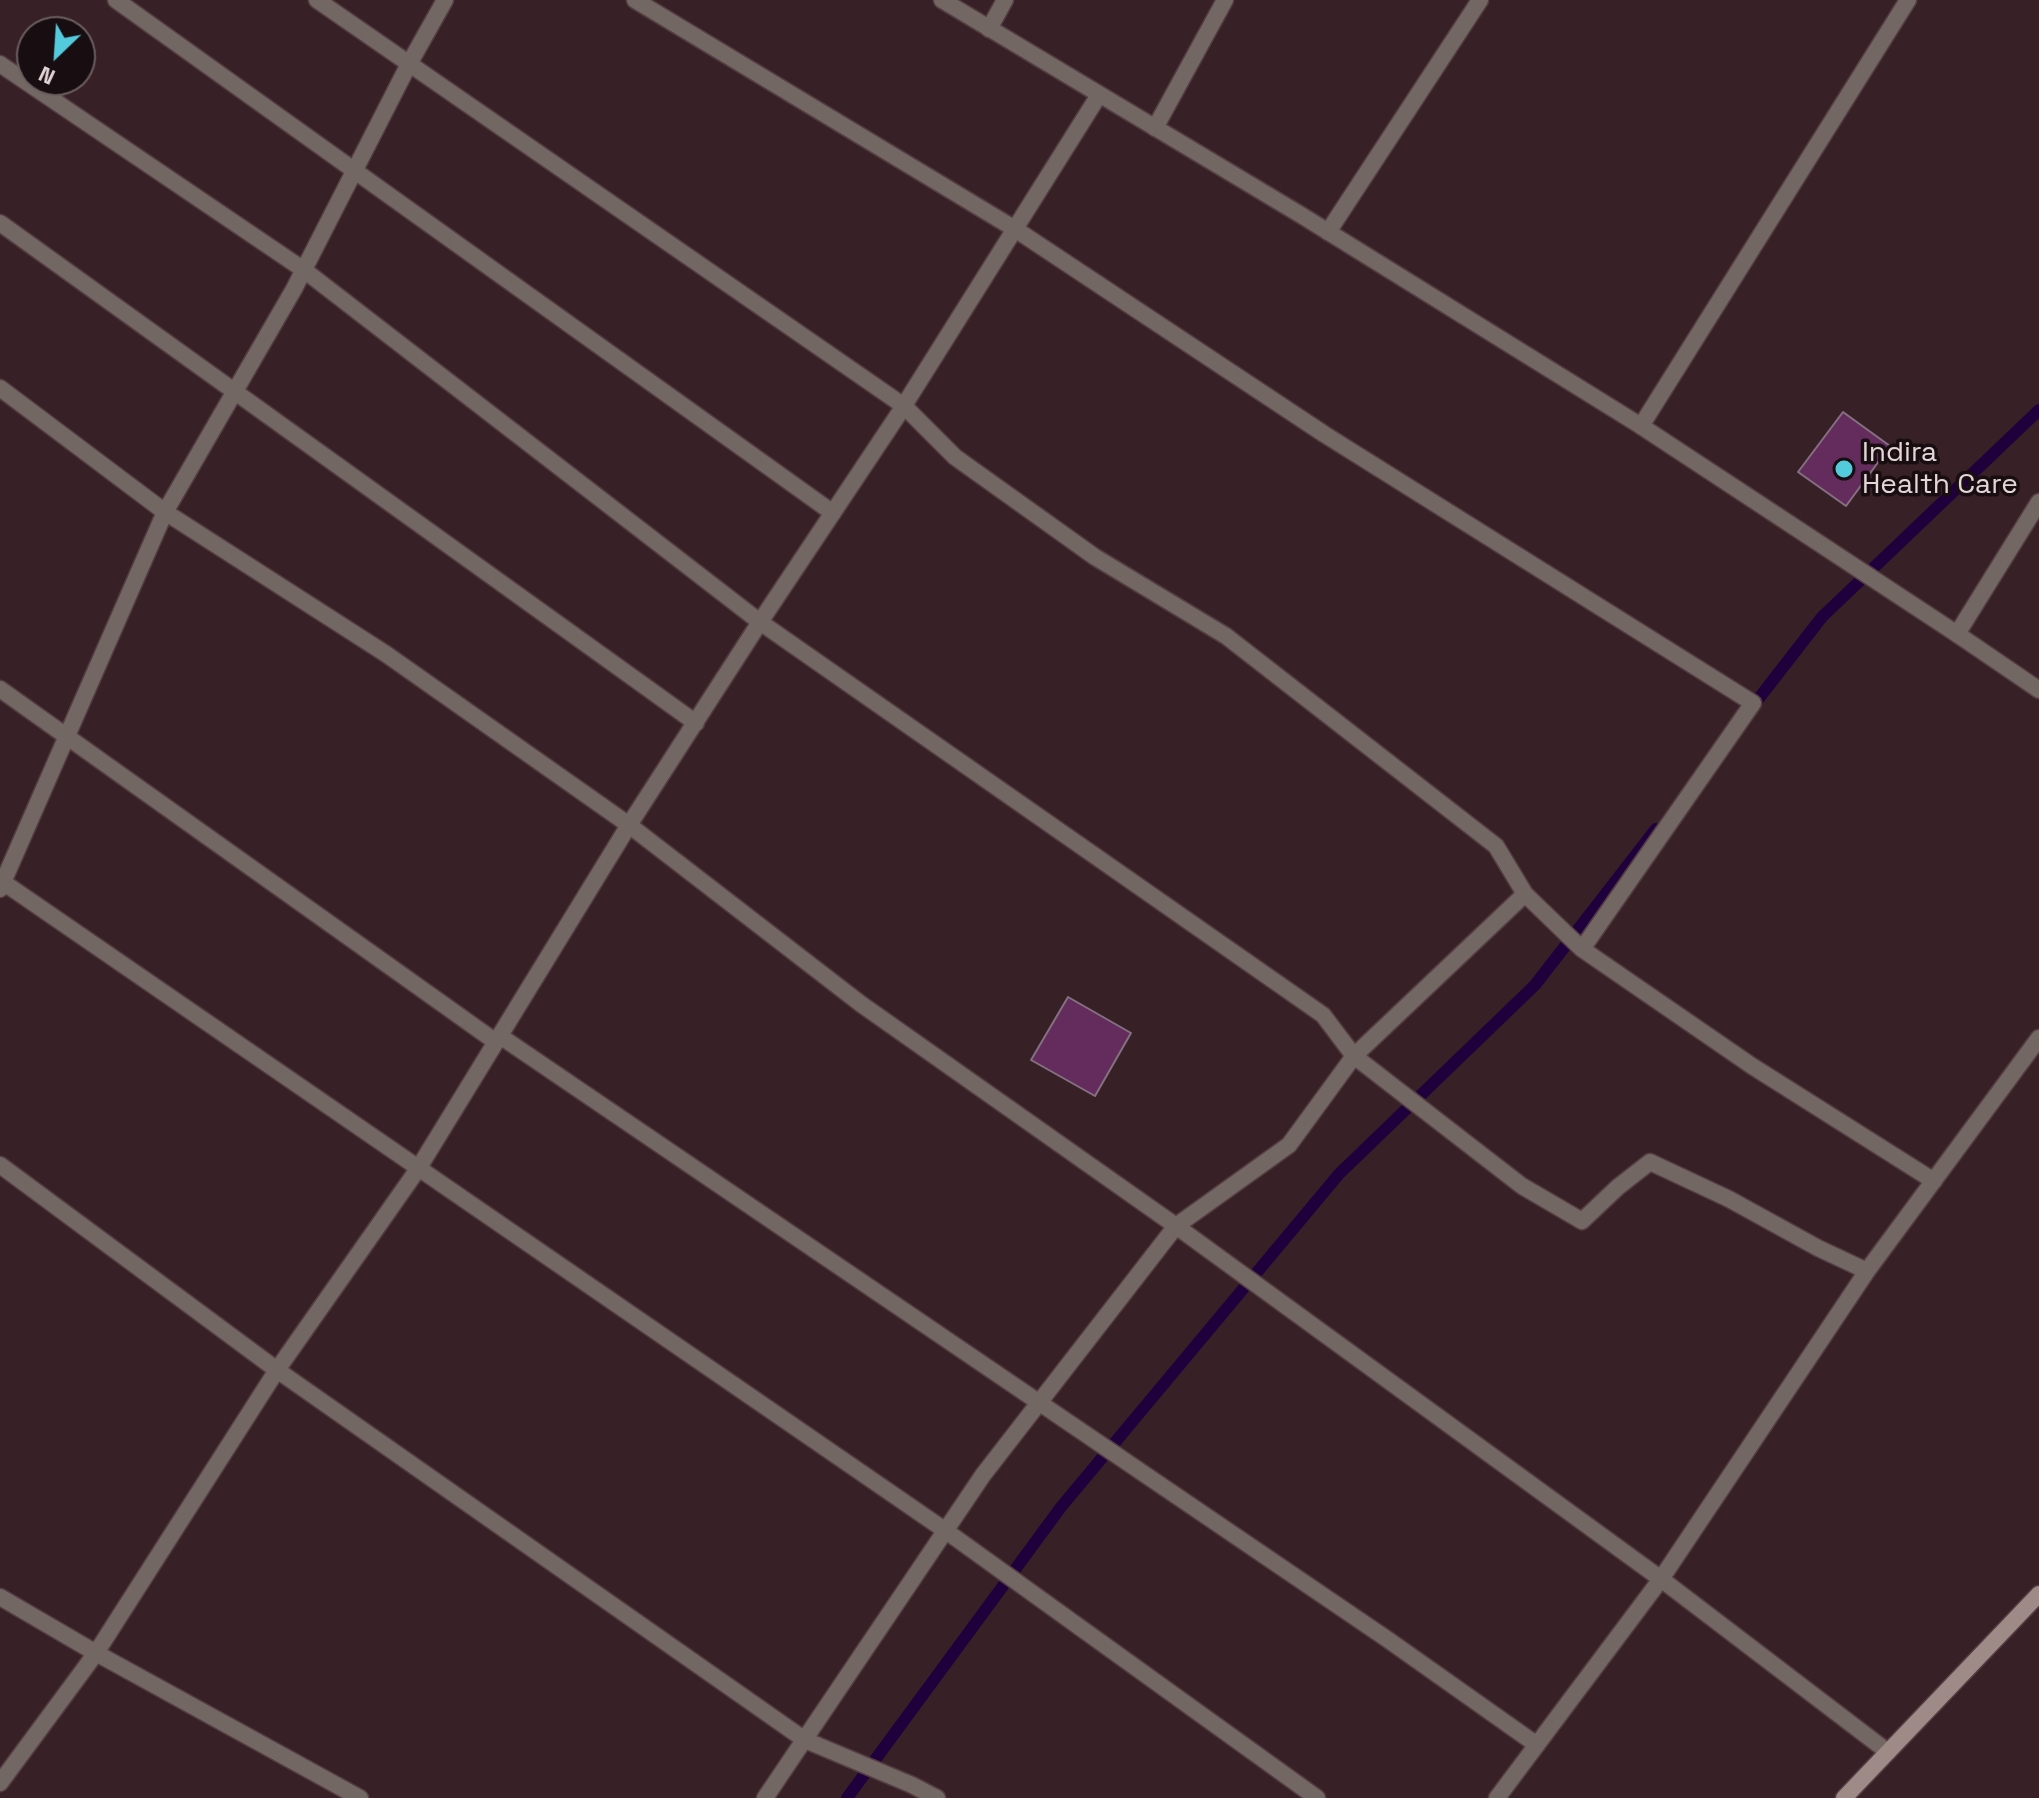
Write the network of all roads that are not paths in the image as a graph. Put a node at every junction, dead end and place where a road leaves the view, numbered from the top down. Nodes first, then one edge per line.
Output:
1 (116, 0) edge
2 (317, 0) edge
3 (445, 0) edge
4 (635, 0) edge
5 (942, 0) edge
6 (1005, 0) edge
7 (1225, 0) edge
8 (1480, 0) edge
9 (1908, 0) edge
10 (989, 29) junction
11 (0, 64) edge
12 (409, 64) junction
13 (1099, 95) junction
14 (1155, 128) junction
15 (354, 172) junction
16 (0, 223) edge
17 (1015, 229) junction
18 (1328, 232) junction
19 (304, 270) junction
20 (0, 388) edge
21 (235, 393) junction
22 (904, 406) junction
23 (1641, 426) junction
24 (2039, 502) edge
25 (165, 512) junction
26 (833, 513) junction
27 (760, 622) junction
28 (1957, 634) junction
29 (0, 689) edge
30 (2039, 690) edge
31 (696, 723) junction
32 (67, 736) junction
33 (629, 825) junction
34 (1, 884) edge
35 (1525, 894) junction
36 (1582, 949) junction
37 (2039, 1038) edge
38 (498, 1039) junction
39 (1354, 1056) junction
40 (0, 1165) edge
41 (418, 1169) junction
42 (1934, 1181) junction
43 (1176, 1226) junction
44 (1867, 1271) junction
45 (277, 1370) junction
46 (1040, 1402) junction
47 (946, 1531) junction
48 (1661, 1579) junction
49 (2039, 1594) edge
50 (0, 1597) edge
51 (96, 1653) junction
52 (805, 1740) junction
53 (1537, 1745) junction
54 (1888, 1752) junction
55 (0, 1783) edge
56 (360, 1798) edge
57 (765, 1798) edge
58 (937, 1798) edge
59 (1317, 1798) edge
60 (1497, 1798) edge
61 (1844, 1798) edge

1 - 15 street
2 - 12 street
3 - 12 street
4 - 17 street
5 - 10 street
6 - 10 street
7 - 14 street
8 - 18 street
9 - 23 street
10 - 13 street
11 - 19 street
12 - 15 street
12 - 22 street
13 - 14 street
13 - 17 street
14 - 18 street
15 - 19 street
15 - 26 street
16 - 21 street
17 - 22 street
17 - 36 street
18 - 23 street
19 - 21 street
19 - 27 street
20 - 25 street
21 - 25 street
21 - 31 street
22 - 26 street
22 - 35 street
23 - 28 street
24 - 28 street
25 - 32 street
25 - 33 street
26 - 27 street
27 - 31 street
27 - 39 street
28 - 30 street
29 - 32 street
31 - 33 street
32 - 34 street
32 - 38 street
33 - 38 street
33 - 43 street
34 - 41 street
35 - 36 street
35 - 39 street
36 - 42 street
37 - 42 street
38 - 41 street
38 - 46 street
39 - 43 street
39 - 44 street
40 - 45 street
41 - 45 street
41 - 47 street
42 - 44 street
43 - 46 street
43 - 48 street
44 - 48 street
45 - 51 street
45 - 52 street
46 - 47 street
46 - 53 street
47 - 52 street
47 - 59 street
48 - 53 street
48 - 54 street
49 - 54 main road
50 - 51 street
51 - 55 street
51 - 56 street
52 - 57 street
52 - 58 street
53 - 60 street
54 - 61 main road

